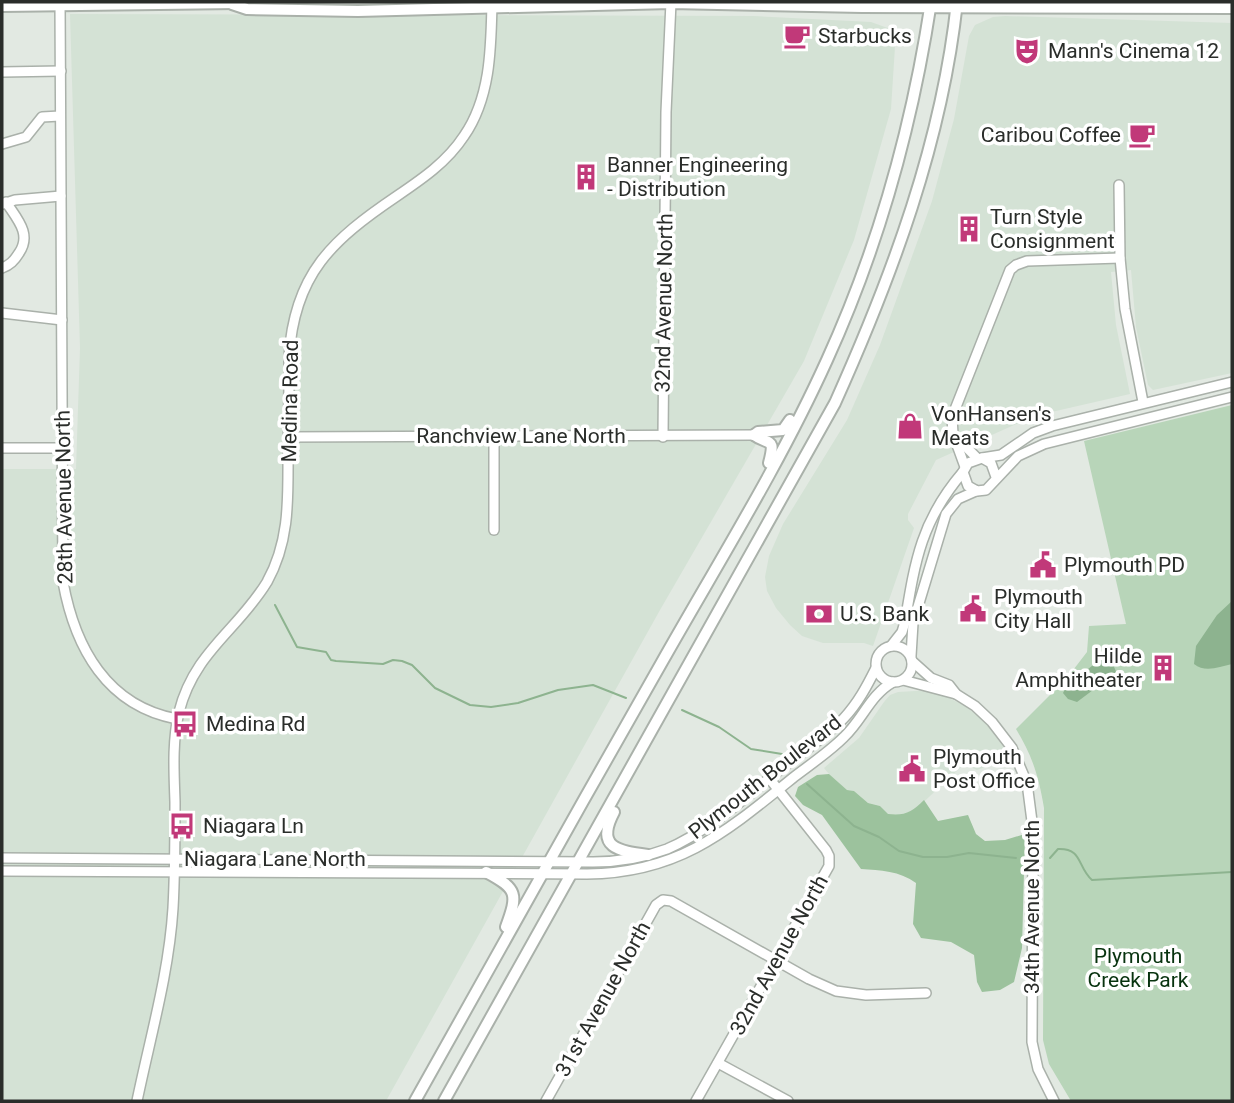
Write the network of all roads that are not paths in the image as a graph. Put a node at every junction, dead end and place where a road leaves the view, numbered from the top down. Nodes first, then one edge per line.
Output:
1 (671, 2) edge
2 (236, 3) edge
3 (60, 4) edge
4 (492, 4) edge
5 (930, 5) edge
6 (957, 5) edge
7 (2, 6) edge
8 (1232, 8) edge
9 (61, 71) junction
10 (2, 72) edge
11 (60, 116) junction
12 (2, 144) edge
13 (1119, 185) dead end
14 (61, 197) junction
15 (4, 204) edge
16 (1120, 258) junction
17 (2, 268) edge
18 (2, 313) edge
19 (62, 320) junction
20 (836, 338) junction
21 (1232, 382) edge
22 (1232, 397) edge
23 (1143, 402) junction
24 (754, 435) junction
25 (494, 436) junction
26 (289, 437) junction
27 (663, 437) junction
28 (957, 444) junction
29 (2, 448) edge
30 (62, 448) junction
31 (980, 458) junction
32 (964, 469) junction
33 (996, 477) junction
34 (765, 479) junction
35 (977, 491) junction
36 (494, 530) dead end
37 (891, 646) junction
38 (911, 659) junction
39 (876, 668) junction
40 (898, 681) junction
41 (956, 694) junction
42 (177, 719) junction
43 (638, 757) junction
44 (769, 778) junction
45 (779, 790) junction
46 (648, 855) junction
47 (2, 858) edge
48 (175, 859) junction
49 (549, 861) junction
50 (578, 862) junction
51 (2, 872) edge
52 (486, 872) junction
53 (543, 872) junction
54 (174, 873) junction
55 (572, 873) junction
56 (495, 959) junction
57 (775, 960) junction
58 (926, 993) dead end
59 (718, 1063) junction
60 (137, 1101) edge
61 (415, 1101) edge
62 (444, 1101) edge
63 (546, 1101) edge
64 (696, 1101) edge
65 (788, 1101) edge
66 (1054, 1101) edge

1 - 4 main road
1 - 5 main road
1 - 27 street, 32nd Avenue North
2 - 3 main road
2 - 4 main road
3 - 7 main road
3 - 9 street, 28th Avenue North
4 - 26 street, Medina Road
5 - 6 main road
5 - 20 main road
6 - 8 main road
6 - 43 main road
9 - 10 street
9 - 11 street, 28th Avenue North
11 - 12 street
11 - 14 street, 28th Avenue North
13 - 16 street
14 - 15 street
14 - 19 street, 28th Avenue North
15 - 17 street
16 - 23 street
16 - 28 street
18 - 19 street
19 - 30 street, 28th Avenue North
20 - 24 main road
20 - 34 main road
21 - 23 street
22 - 33 street
23 - 31 street
24 - 27 street, Ranchview Lane North
24 - 34 main road
25 - 26 street, Ranchview Lane North
25 - 27 street, Ranchview Lane North
25 - 36 street
26 - 42 street, Medina Road
28 - 31 street
28 - 32 street
29 - 30 street
30 - 42 street, 28th Avenue North
31 - 32 street
31 - 33 street
32 - 35 street
32 - 37 street
33 - 35 street
34 - 49 main road
35 - 38 street
37 - 38 street
37 - 39 street
38 - 40 street
38 - 41 street, 34th Avenue North
39 - 40 street
39 - 44 street, Plymouth Boulevard
40 - 41 street, 34th Avenue North
40 - 45 street, Plymouth Boulevard
41 - 66 street, 34th Avenue North
42 - 48 street
43 - 46 main road
43 - 50 main road
44 - 45 street, 32nd Avenue North
44 - 46 street, Plymouth Boulevard
45 - 55 street, Plymouth Boulevard
45 - 57 street, 32nd Avenue North
46 - 50 street, Plymouth Boulevard
47 - 48 street, Niagara Lane North
48 - 49 street, Niagara Lane North
48 - 54 street
49 - 50 street, Plymouth Boulevard
49 - 53 main road
50 - 55 main road
51 - 54 street, Niagara Lane North
52 - 53 street, Niagara Lane North
52 - 54 street, Niagara Lane North
52 - 56 main road
53 - 55 street, Plymouth Boulevard
53 - 56 main road
54 - 60 street
55 - 62 main road
56 - 61 main road
57 - 58 street
57 - 59 street, 32nd Avenue North
57 - 63 street, 31st Avenue North
59 - 64 street, 32nd Avenue North
59 - 65 street

